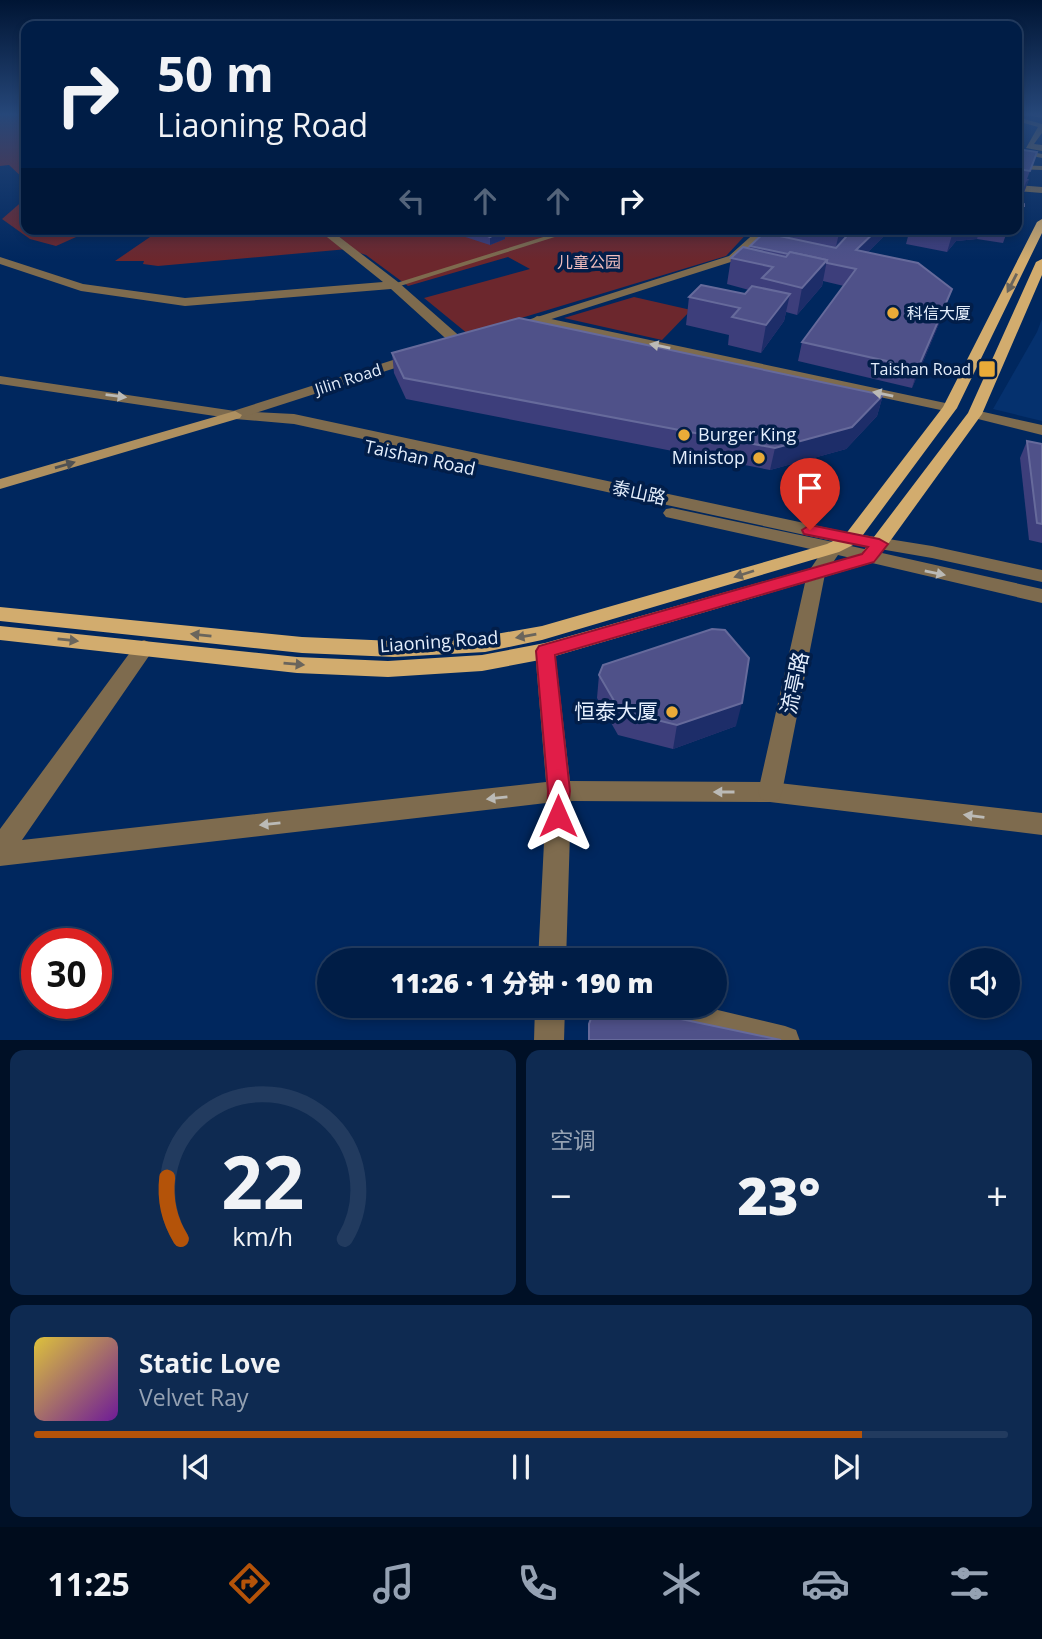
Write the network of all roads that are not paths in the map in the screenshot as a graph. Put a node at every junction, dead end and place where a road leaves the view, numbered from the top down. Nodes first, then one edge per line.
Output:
1 (1022, 167) edge
2 (1042, 168) edge
3 (1022, 188) edge
4 (1042, 190) edge
5 (1042, 222) edge
6 (330, 235) edge
7 (557, 235) edge
8 (758, 235) edge
9 (0, 260) edge
10 (1042, 262) edge
11 (394, 285) junction
12 (537, 320) junction
13 (500, 331) edge
14 (473, 339) edge
15 (446, 347) junction
16 (0, 380) edge
17 (950, 408) junction
18 (975, 414) junction
19 (235, 415) junction
20 (1042, 430) edge
21 (0, 484) edge
22 (842, 543) junction
23 (874, 551) junction
24 (816, 574) junction
25 (1042, 576) edge
26 (1042, 596) edge
27 (0, 614) edge
28 (0, 633) edge
29 (144, 648) junction
30 (545, 651) junction
31 (559, 791) junction
32 (770, 792) junction
33 (1042, 824) edge
34 (0, 852) edge
35 (553, 948) edge
36 (550, 1018) edge
37 (688, 1018) edge
38 (549, 1040) edge
39 (781, 1040) edge

1 - 2 street
3 - 4 street
5 -> 17 main road
6 - 11 street
7 - 11 street
8 - 12 street
9 - 11 street
10 - 18 main road
11 - 15 street
12 - 13 street
17 -> 12 street
14 - 15 street, Jilin Road
15 - 19 street, Jilin Road
16 -> 19 street, Taishan Road
17 - 22 main road
18 - 20 street
18 - 23 main road
21 -> 19 main road, Jilin Road
19 - 22 street, Taishan Road
22 - 23 street, Taishan Road
22 - 24 street
22 -> 27 main road, Liaoning Road
23 - 24 main road, Liaoning Road
23 - 25 street
23 -> 26 street, Taishan Road
24 - 30 main road, Liaoning Road
24 - 32 street, 流亭路
28 -> 29 main road, Liaoning Road
29 -> 30 main road, Liaoning Road
29 - 34 street
30 - 31 street
32 -> 31 street
31 -> 34 street
31 - 35 street
33 -> 32 street
36 - 38 street
37 - 39 street

